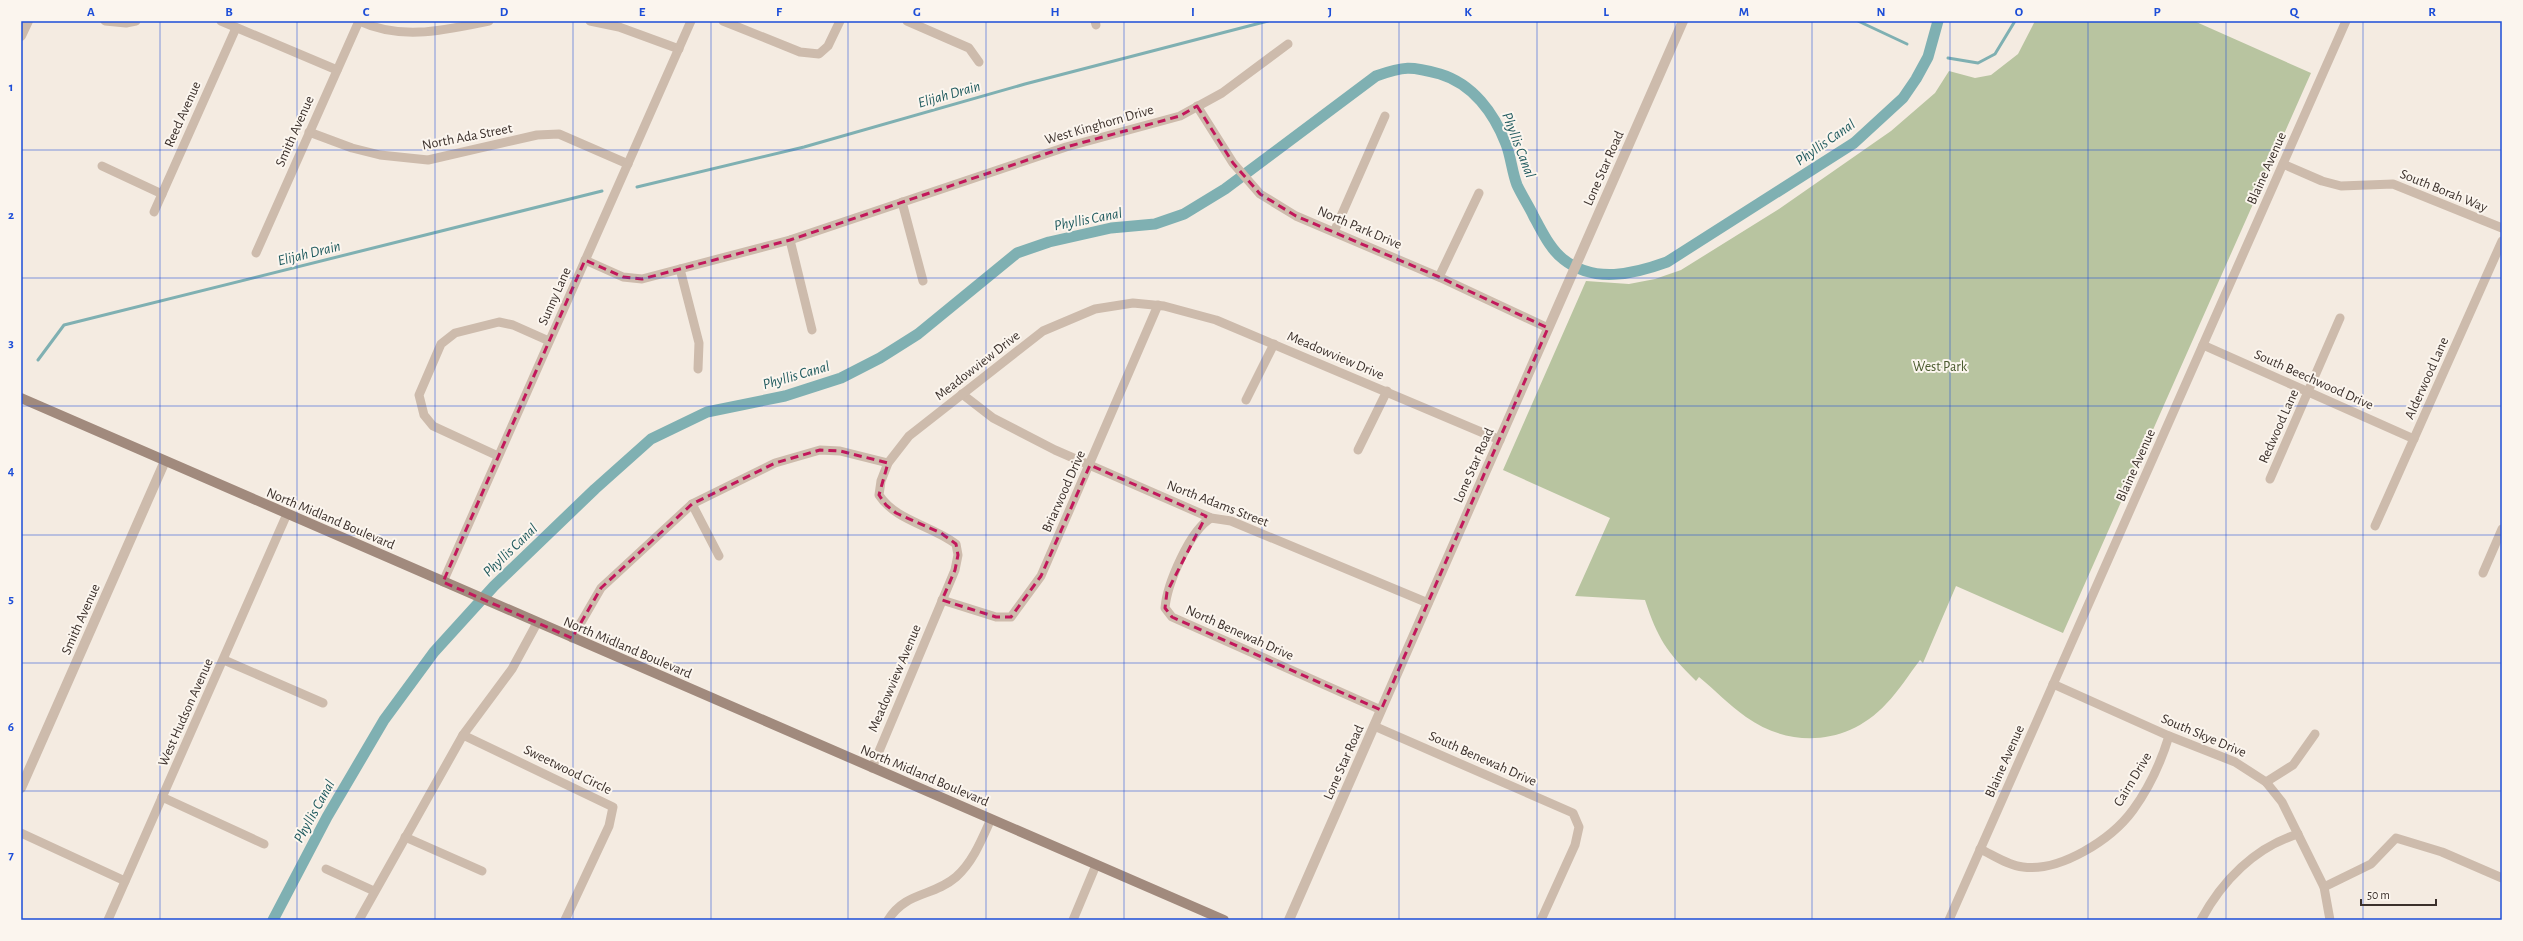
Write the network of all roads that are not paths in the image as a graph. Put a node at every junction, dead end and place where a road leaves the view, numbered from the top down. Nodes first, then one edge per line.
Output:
1 (27, 21) edge
2 (105, 21) edge
3 (136, 21) edge
4 (221, 21) edge
5 (359, 21) edge
6 (489, 21) edge
7 (590, 21) edge
8 (691, 21) edge
9 (723, 21) edge
10 (840, 21) edge
11 (907, 21) edge
12 (1683, 21) edge
13 (2346, 21) edge
14 (236, 28) junction
15 (21, 36) edge
16 (1288, 44) dead end
17 (679, 49) junction
18 (978, 62) dead end
19 (337, 70) junction
20 (1197, 106) junction
21 (1385, 116) dead end
22 (310, 132) junction
23 (628, 164) junction
24 (2283, 164) junction
25 (102, 166) dead end
26 (1479, 193) dead end
27 (162, 194) junction
28 (902, 202) junction
29 (154, 212) dead end
30 (2502, 228) edge
31 (1334, 232) junction
32 (790, 240) junction
33 (2502, 241) edge
34 (256, 253) dead end
35 (585, 260) junction
36 (680, 268) junction
37 (1439, 277) junction
38 (923, 281) dead end
39 (1158, 305) junction
40 (2340, 318) dead end
41 (1548, 328) junction
42 (812, 330) dead end
43 (550, 341) junction
44 (1274, 344) junction
45 (2203, 345) junction
46 (698, 369) dead end
47 (1386, 391) junction
48 (2308, 392) junction
49 (962, 394) junction
50 (21, 398) edge
51 (1246, 400) dead end
52 (2414, 439) junction
53 (1500, 440) junction
54 (1358, 450) dead end
55 (498, 456) junction
56 (165, 461) junction
57 (888, 463) junction
58 (1090, 465) junction
59 (2270, 479) dead end
60 (692, 504) junction
61 (287, 514) junction
62 (1211, 518) junction
63 (2375, 526) dead end
64 (2502, 529) edge
65 (719, 556) dead end
66 (2483, 573) dead end
67 (442, 582) junction
68 (942, 600) junction
69 (1428, 603) junction
70 (537, 623) junction
71 (572, 638) junction
72 (224, 660) junction
73 (2053, 684) junction
74 (323, 703) dead end
75 (1381, 710) junction
76 (1374, 726) junction
77 (2315, 734) dead end
78 (463, 735) junction
79 (2169, 736) junction
80 (872, 768) junction
81 (2266, 782) junction
82 (21, 788) edge
83 (162, 797) junction
84 (991, 819) junction
85 (21, 833) edge
86 (2298, 834) junction
87 (405, 837) junction
88 (264, 844) dead end
89 (1980, 849) junction
90 (1096, 865) junction
91 (326, 869) dead end
92 (482, 871) dead end
93 (2502, 878) edge
94 (125, 881) junction
95 (2324, 887) junction
96 (374, 891) junction
97 (108, 920) edge
98 (359, 920) edge
99 (565, 920) edge
100 (888, 920) edge
101 (1072, 920) edge
102 (1224, 920) edge
103 (1289, 920) edge
104 (1541, 920) edge
105 (1949, 920) edge
106 (2201, 920) edge
107 (2330, 920) edge

1 - 15 street
2 - 3 street
4 - 14 street
5 - 6 street
5 - 19 street, Smith Avenue
7 - 17 street
8 - 17 street, Sunny Lane
9 - 10 street
11 - 18 street
12 - 41 street, Lone Star Road
13 - 24 street, Blaine Avenue
14 - 19 street
14 - 27 street, Reed Avenue
16 - 20 street, West Kinghorn Drive
17 - 23 street, Sunny Lane
19 - 22 street, Smith Avenue
20 - 28 street, West Kinghorn Drive
20 - 31 street, North Park Drive
21 - 31 street
22 - 23 street, North Ada Street
22 - 34 street, Smith Avenue
23 - 35 street, Sunny Lane
24 - 30 street, South Borah Way
24 - 45 street, Blaine Avenue
25 - 27 street
26 - 37 street
27 - 29 street, Reed Avenue
28 - 32 street, West Kinghorn Drive
28 - 38 street
31 - 37 street, North Park Drive
32 - 36 street, West Kinghorn Drive
32 - 42 street
33 - 52 street, Alderwood Lane
35 - 36 street, West Kinghorn Drive
35 - 43 street, Sunny Lane
36 - 46 street
37 - 41 street, North Park Drive
39 - 44 street, Meadowview Drive
39 - 49 street, Meadowview Drive
39 - 58 street, Briarwood Drive
40 - 48 street, Redwood Lane
41 - 53 street, Lone Star Road
43 - 55 street, Sunny Lane
43 - 55 street
44 - 47 street, Meadowview Drive
44 - 51 street, Meadowview Drive
45 - 48 street, South Beechwood Drive
45 - 73 street, Blaine Avenue
47 - 53 street, Meadowview Drive
47 - 54 street, Meadowview Drive
48 - 52 street, South Beechwood Drive
48 - 59 street, Redwood Lane
49 - 57 street, Meadowview Drive
49 - 58 street, North Adams Street
50 - 56 main road, North Midland Boulevard
52 - 63 street, Alderwood Lane
53 - 69 street, Lone Star Road
55 - 67 street, Sunny Lane
56 - 61 main road, North Midland Boulevard
56 - 82 street, Smith Avenue
57 - 60 street
57 - 68 street, Meadowview Drive
58 - 62 street, North Adams Street
58 - 68 street, Briarwood Drive
60 - 65 street
60 - 71 street
61 - 67 main road, North Midland Boulevard
61 - 72 street, West Hudson Avenue
62 - 69 street, North Adams Street
62 - 75 street, North Benewah Drive
64 - 66 street
67 - 70 main road, North Midland Boulevard
68 - 80 street, Meadowview Avenue
69 - 75 street, Lone Star Road
70 - 71 main road, North Midland Boulevard
70 - 78 street
71 - 80 main road, North Midland Boulevard
72 - 74 street
72 - 83 street, West Hudson Avenue
73 - 79 street, South Skye Drive
73 - 89 street, Blaine Avenue
75 - 76 street, Lone Star Road
76 - 103 street, Lone Star Road
76 - 104 street, South Benewah Drive
77 - 81 street
78 - 87 street
78 - 99 street, Sweetwood Circle
79 - 81 street, South Skye Drive
79 - 89 street, Cairn Drive
80 - 84 main road, North Midland Boulevard
81 - 86 street, South Skye Drive
83 - 88 street
83 - 94 street, West Hudson Avenue
84 - 90 main road, North Midland Boulevard
84 - 100 street
85 - 94 street
86 - 95 street, South Skye Drive
86 - 106 street
87 - 92 street
87 - 96 street
89 - 105 street, Blaine Avenue
90 - 101 street
90 - 102 main road, North Midland Boulevard
91 - 96 street
93 - 95 street
94 - 97 street, West Hudson Avenue
95 - 107 street, South Skye Drive
96 - 98 street

